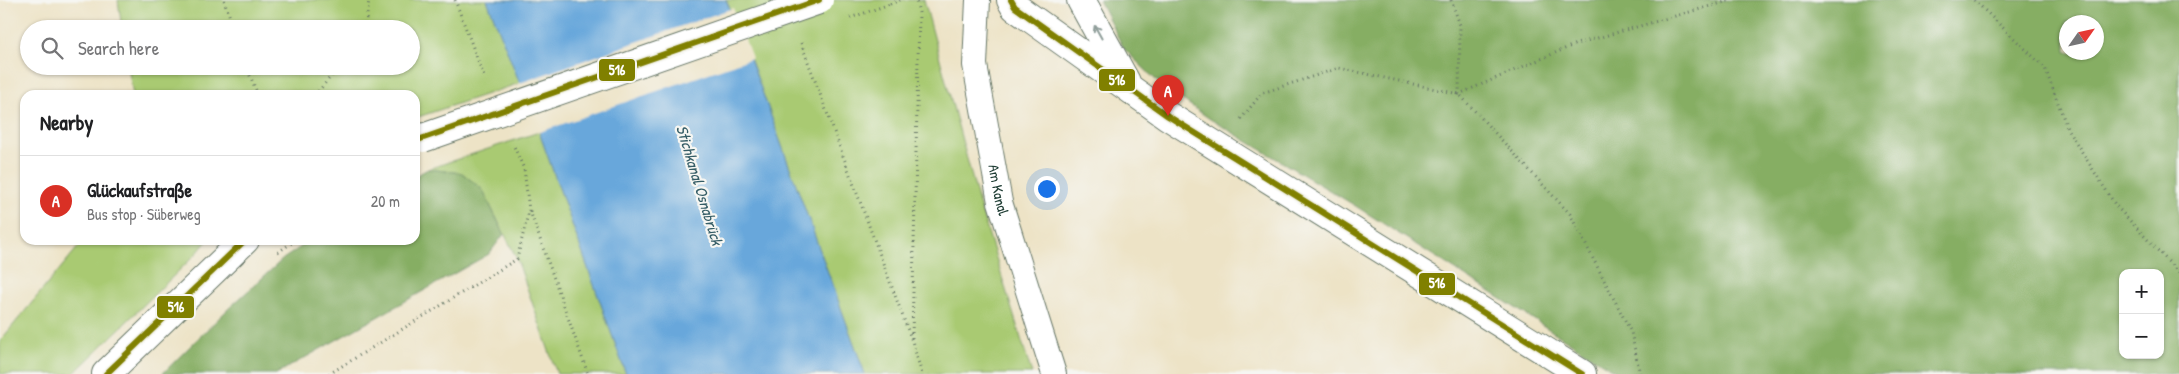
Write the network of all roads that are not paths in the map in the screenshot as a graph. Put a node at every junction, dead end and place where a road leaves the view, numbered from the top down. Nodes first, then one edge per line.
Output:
1 (819, 0) edge
2 (978, 0) edge
3 (1011, 0) edge
4 (1081, 0) edge
5 (1130, 90) junction
6 (420, 140) edge
7 (240, 245) edge
8 (106, 374) edge
9 (1054, 374) edge
10 (1582, 374) edge

1 - 6 street, bridge
2 - 9 lane, Am Kanal
3 - 5 street
5 -> 4 street
5 - 10 street
7 - 8 street

